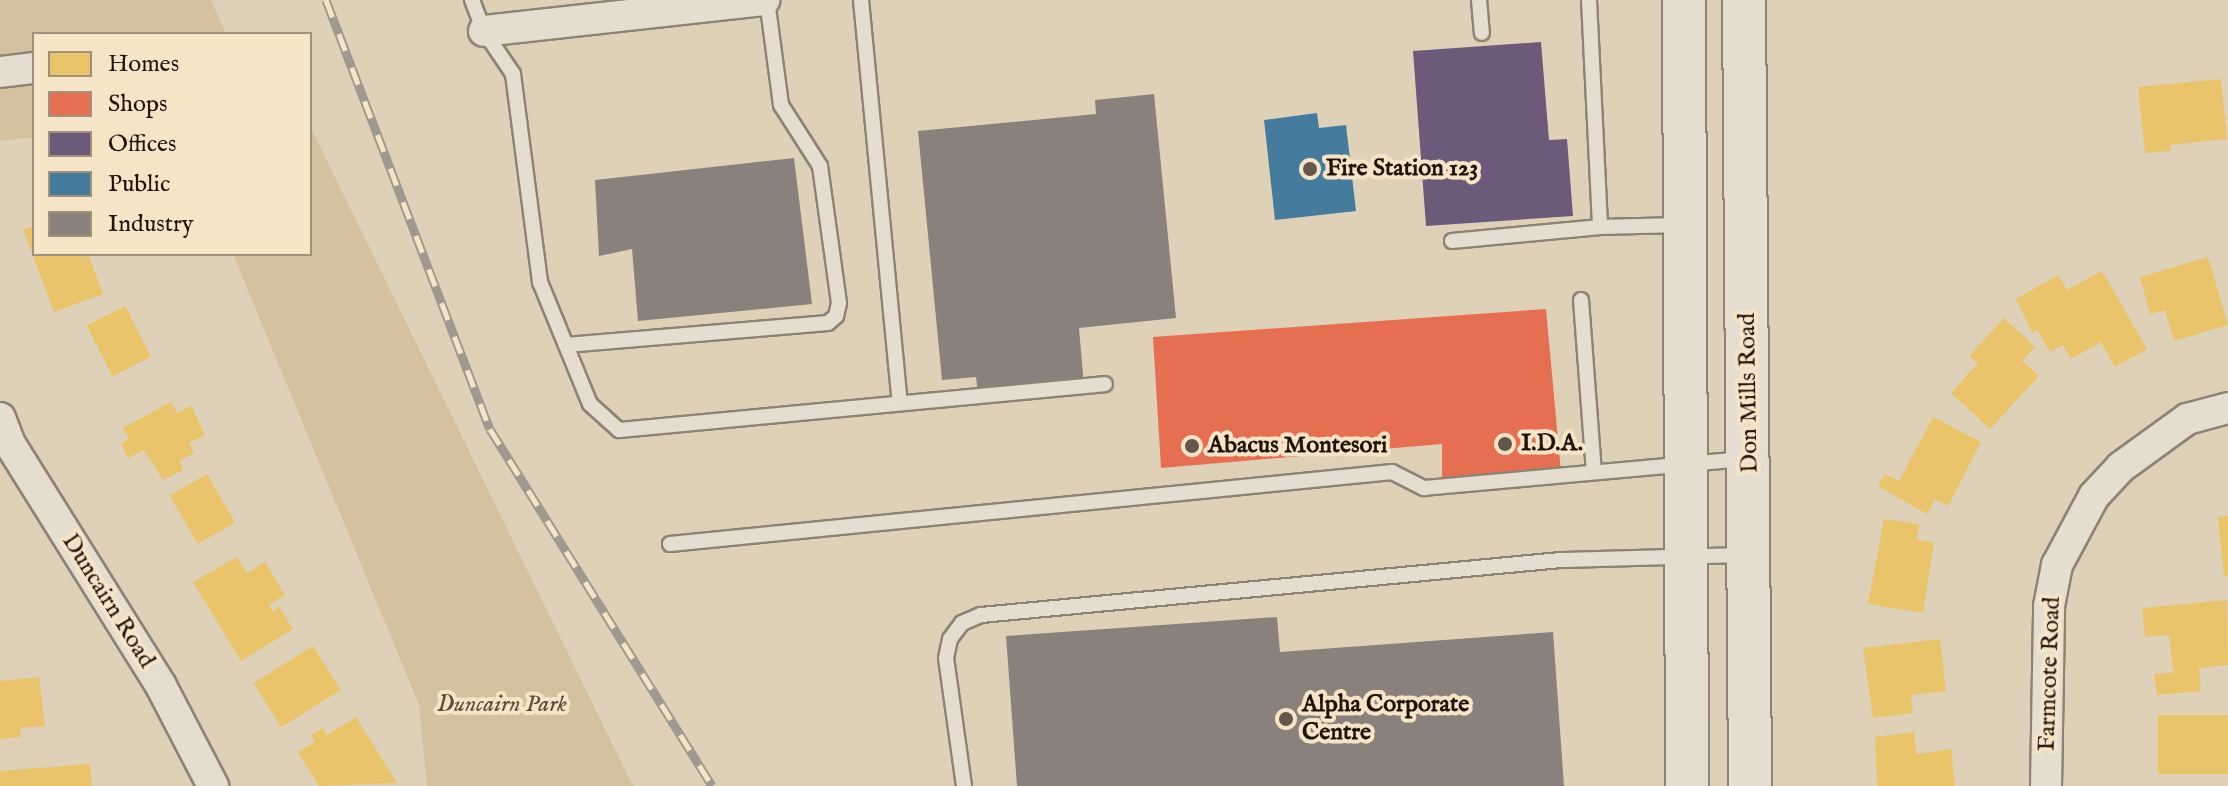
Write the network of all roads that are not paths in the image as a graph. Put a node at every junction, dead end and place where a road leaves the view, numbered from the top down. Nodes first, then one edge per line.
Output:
1 (472, 0) edge
2 (766, 0) edge
3 (861, 0) edge
4 (1479, 0) edge
5 (1589, 0) edge
6 (1684, 0) edge
7 (1744, 0) edge
8 (484, 31) junction
9 (1482, 33) dead end
10 (32, 68) edge
11 (0, 72) edge
12 (1685, 224) junction
13 (1600, 227) junction
14 (1452, 241) dead end
15 (1581, 300) dead end
16 (566, 345) junction
17 (1105, 384) dead end
18 (900, 403) junction
19 (2228, 408) edge
20 (3, 436) edge
21 (1750, 458) junction
22 (1685, 462) junction
23 (1594, 471) junction
24 (670, 544) dead end
25 (1751, 554) junction
26 (1686, 556) junction
27 (213, 786) edge
28 (964, 786) edge
29 (1687, 786) edge
30 (1750, 786) edge
31 (2046, 786) edge

1 - 8 lane
2 - 8 street
2 - 16 lane
3 - 18 lane
4 - 9 lane
5 - 13 lane
6 - 12 main road
7 - 21 main road, Don Mills Road
8 - 16 lane
10 - 11 street
12 - 13 lane
12 - 22 main road
13 - 14 lane
15 - 23 lane
16 - 18 lane
17 - 18 lane
19 - 31 street, Farmcote Road
20 - 27 street, Duncairn Road
21 - 22 lane
21 - 25 main road, Don Mills Road
22 - 23 lane
22 - 26 main road
23 - 24 lane
25 - 26 lane
25 - 30 main road, Don Mills Road
26 - 28 lane
26 - 29 main road

